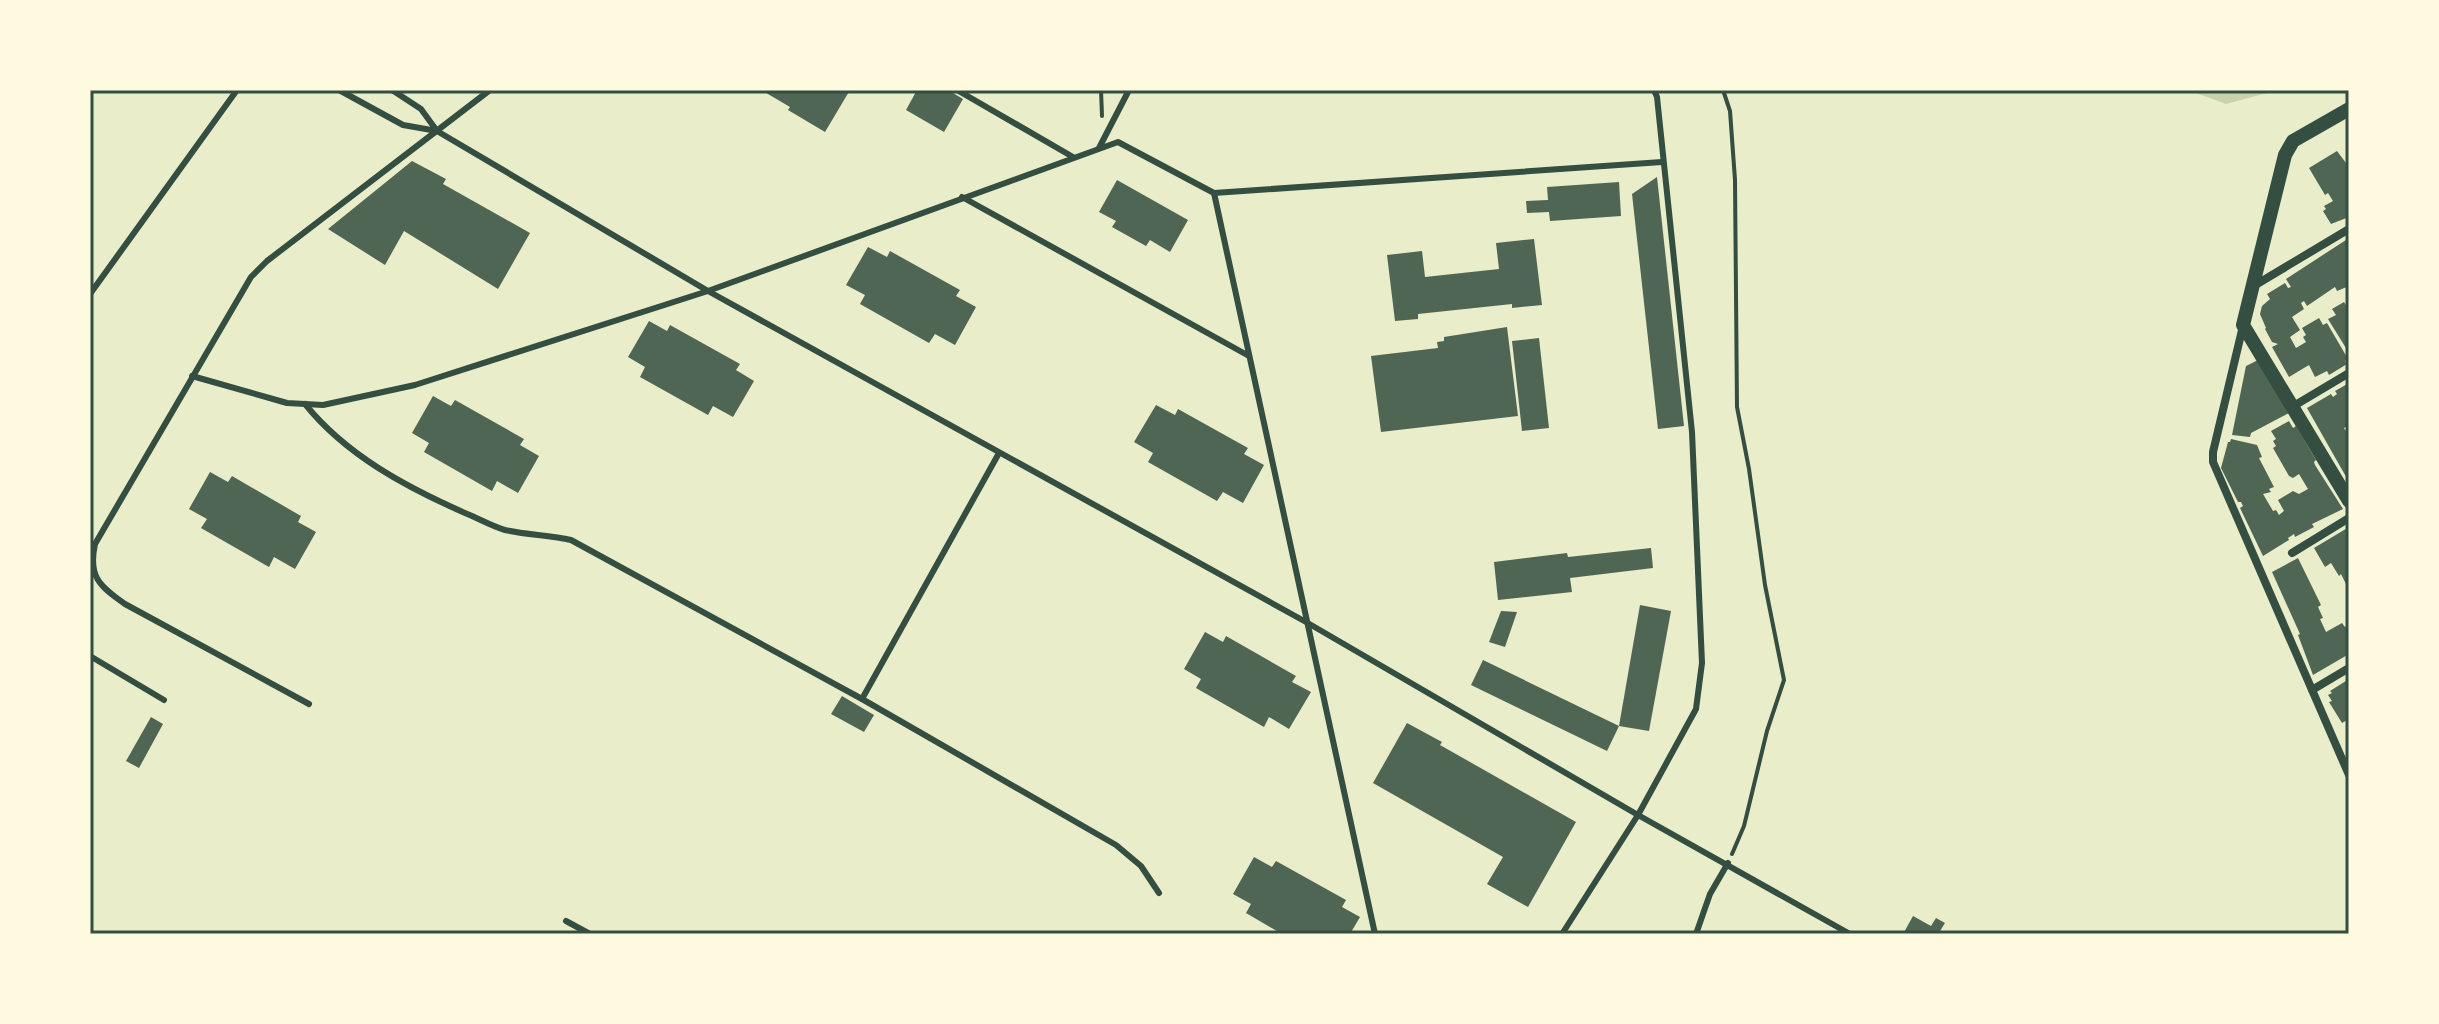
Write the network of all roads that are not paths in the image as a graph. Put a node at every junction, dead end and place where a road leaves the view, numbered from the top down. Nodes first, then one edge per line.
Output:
1 (237, 90) edge
2 (339, 90) edge
3 (392, 90) edge
4 (490, 90) edge
5 (957, 90) edge
6 (1129, 90) edge
7 (1654, 90) edge
8 (2347, 116) edge
9 (437, 131) junction
10 (1099, 148) junction
11 (1073, 157) junction
12 (1662, 162) junction
13 (1214, 193) junction
14 (962, 197) junction
15 (2349, 229) edge
16 (2251, 287) junction
17 (708, 291) junction
18 (90, 294) edge
19 (2243, 325) junction
20 (1249, 356) junction
21 (2349, 373) edge
22 (192, 376) junction
23 (305, 404) junction
24 (2292, 407) junction
25 (999, 453) junction
26 (2349, 501) edge
27 (2349, 518) edge
28 (2292, 553) dead end
29 (1306, 622) junction
30 (90, 656) edge
31 (2349, 668) edge
32 (2312, 690) junction
33 (862, 699) junction
34 (164, 700) dead end
35 (309, 704) dead end
36 (2349, 775) edge
37 (1638, 815) junction
38 (1728, 863) junction
39 (1159, 893) dead end
40 (566, 921) dead end
41 (590, 934) edge
42 (1375, 934) edge
43 (1562, 934) edge
44 (1696, 934) edge
45 (1850, 934) edge

1 - 18 lane
2 - 9 lane
3 - 9 lane
4 - 9 lane
5 - 11 lane
6 - 10 lane
7 - 12 lane
8 - 16 street
9 - 17 lane
9 - 22 lane
10 - 11 lane
10 - 13 lane
11 - 14 lane
12 - 13 lane
12 - 37 lane
13 - 20 lane
14 - 17 lane
14 - 20 lane
15 - 16 street
16 - 19 street
17 - 23 lane
17 - 25 lane
19 - 24 street
19 - 32 street
20 - 29 lane
21 - 24 street
22 - 23 lane
22 - 35 lane
23 - 33 lane
24 - 26 street
25 - 29 lane
25 - 33 lane
27 - 28 street
29 - 37 lane
29 - 42 lane
30 - 34 lane
31 - 32 street
32 - 36 street
33 - 39 lane
37 - 38 lane
37 - 43 lane
38 - 44 lane
38 - 45 lane
40 - 41 lane

